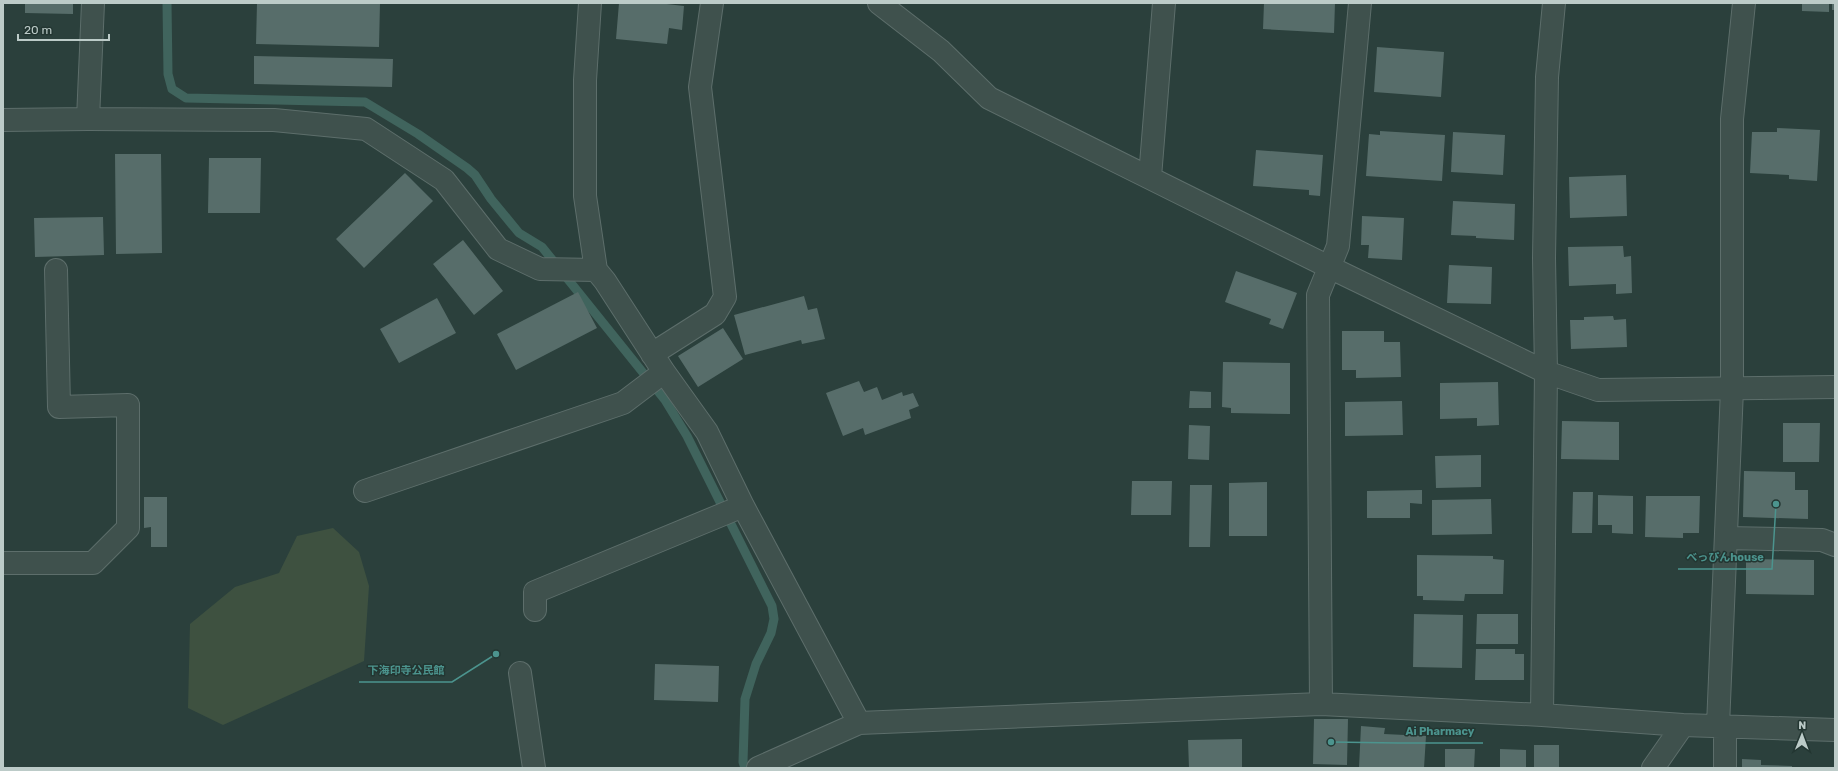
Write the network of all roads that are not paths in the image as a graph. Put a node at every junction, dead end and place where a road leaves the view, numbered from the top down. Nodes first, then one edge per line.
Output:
1 (93, 3) edge
2 (590, 3) edge
3 (712, 3) edge
4 (879, 3) edge
5 (1164, 3) edge
6 (1360, 3) edge
7 (1554, 3) edge
8 (1744, 3) edge
9 (88, 119) junction
10 (3, 120) edge
11 (1150, 177) junction
12 (1330, 267) junction
13 (56, 270) dead end
14 (596, 270) junction
15 (652, 354) junction
16 (664, 372) junction
17 (1546, 372) junction
18 (1835, 387) edge
19 (1732, 389) junction
20 (365, 491) dead end
21 (743, 506) junction
22 (1726, 538) junction
23 (1835, 545) edge
24 (3, 563) edge
25 (535, 610) dead end
26 (520, 673) dead end
27 (1321, 704) junction
28 (1542, 716) junction
29 (859, 723) junction
30 (1683, 726) junction
31 (1722, 726) junction
32 (1835, 730) edge
33 (534, 768) edge
34 (758, 768) edge
35 (1653, 768) edge
36 (1725, 768) edge

1 - 9 street
2 - 14 street
3 - 15 street
4 - 11 street
5 - 11 street
6 - 12 street
7 - 17 street
8 - 19 street
9 - 10 street
9 - 14 street
11 - 12 street
12 - 17 street
12 - 27 street
13 - 24 street
14 - 15 street
15 - 16 street
16 - 20 street
16 - 21 street
17 - 19 street
17 - 28 street
18 - 19 street
19 - 22 street
21 - 25 street
21 - 29 street
22 - 23 street
22 - 31 street
26 - 33 street
27 - 28 street
27 - 29 street
28 - 30 street
29 - 34 street
30 - 31 street
30 - 35 street
31 - 32 street
31 - 36 street

